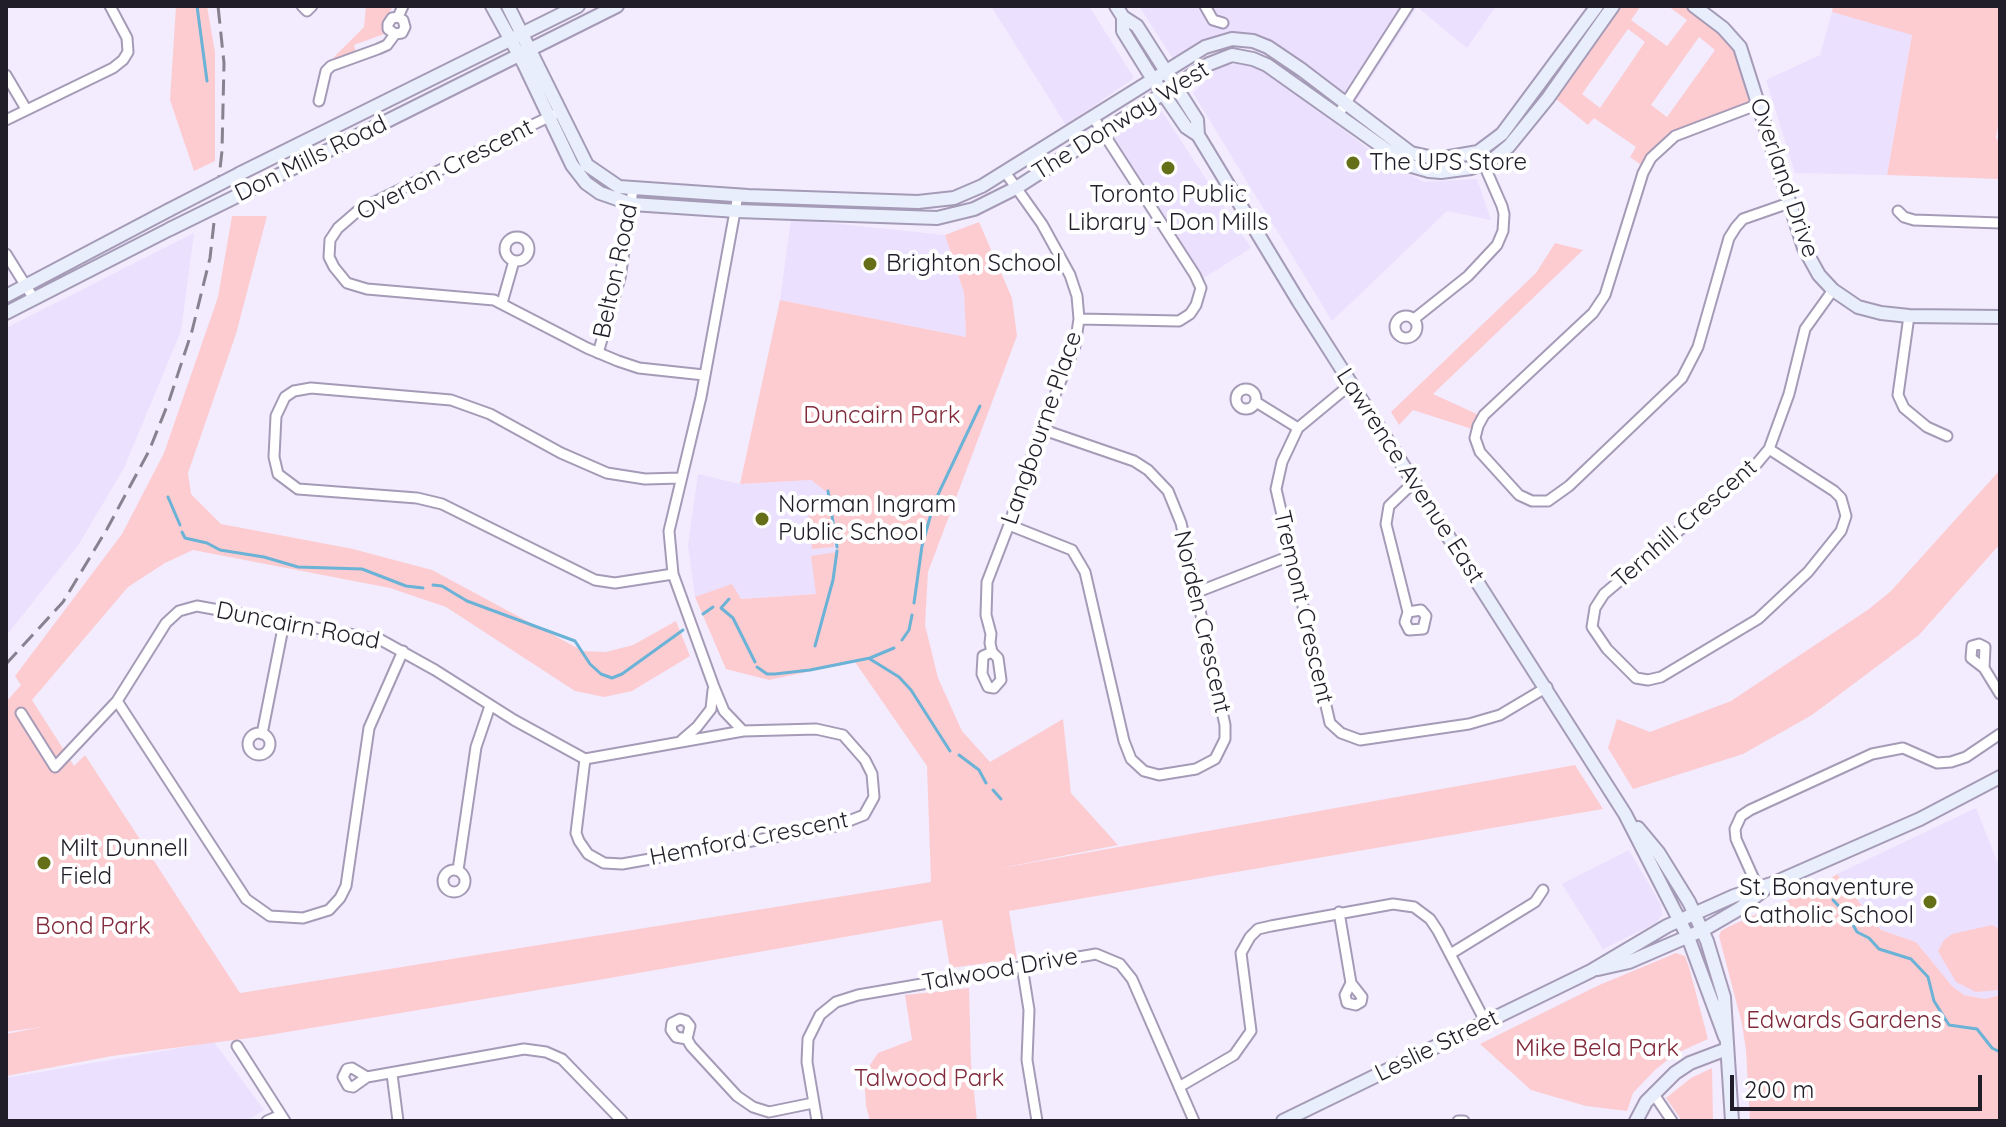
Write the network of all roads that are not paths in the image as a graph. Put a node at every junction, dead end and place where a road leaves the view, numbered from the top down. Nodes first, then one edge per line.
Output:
1 (110, 6) edge
2 (302, 6) edge
3 (312, 6) edge
4 (403, 6) edge
5 (492, 6) edge
6 (508, 6) edge
7 (578, 6) edge
8 (617, 6) edge
9 (1205, 6) edge
10 (1408, 6) edge
11 (1597, 6) edge
12 (1613, 6) edge
13 (1694, 6) edge
14 (1119, 12) edge
15 (1223, 23) dead end
16 (523, 34) junction
17 (511, 41) junction
18 (525, 53) junction
19 (1302, 70) junction
20 (1166, 72) junction
21 (6, 75) edge
22 (1154, 80) junction
23 (1294, 83) junction
24 (1175, 86) junction
25 (1535, 89) junction
26 (1163, 94) junction
27 (1548, 98) junction
28 (319, 101) dead end
29 (1759, 104) junction
30 (26, 109) junction
31 (1341, 110) junction
32 (555, 114) junction
33 (1093, 117) junction
34 (6, 120) edge
35 (1101, 132) junction
36 (1198, 135) junction
37 (1481, 158) junction
38 (1438, 159) junction
39 (1005, 172) junction
40 (1441, 172) junction
41 (1016, 188) junction
42 (633, 189) junction
43 (738, 195) junction
44 (918, 202) junction
45 (1789, 203) junction
46 (632, 204) junction
47 (737, 211) junction
48 (1898, 211) dead end
49 (918, 218) junction
50 (2000, 223) edge
51 (6, 254) edge
52 (514, 261) dead end
53 (26, 286) junction
54 (1833, 290) junction
55 (6, 296) edge
56 (34, 299) junction
57 (502, 303) junction
58 (6, 313) edge
59 (1909, 316) junction
60 (2000, 317) edge
61 (1079, 319) junction
62 (1414, 319) dead end
63 (598, 353) junction
64 (704, 375) junction
65 (1351, 384) junction
66 (1256, 402) dead end
67 (1298, 428) junction
68 (1041, 429) junction
69 (1947, 436) dead end
70 (1769, 449) junction
71 (681, 478) junction
72 (1414, 482) junction
73 (1009, 525) junction
74 (1290, 556) junction
75 (673, 574) junction
76 (1195, 593) junction
77 (1408, 612) dead end
78 (284, 623) junction
79 (403, 651) junction
80 (992, 652) dead end
81 (1984, 668) dead end
82 (714, 687) junction
83 (1547, 687) junction
84 (2000, 694) edge
85 (117, 701) junction
86 (490, 706) junction
87 (21, 713) dead end
88 (743, 731) junction
89 (262, 734) dead end
90 (2000, 734) edge
91 (680, 741) junction
92 (585, 759) junction
93 (2000, 777) edge
94 (1625, 814) junction
95 (458, 870) dead end
96 (1774, 883) junction
97 (1758, 888) junction
98 (1543, 890) dead end
99 (1339, 912) junction
100 (1695, 913) junction
101 (1680, 920) junction
102 (1703, 930) junction
103 (1688, 937) junction
104 (1452, 953) junction
105 (1022, 966) junction
106 (1591, 971) junction
107 (1351, 983) dead end
108 (1486, 1023) junction
109 (687, 1039) dead end
110 (1726, 1043) junction
111 (237, 1046) dead end
112 (392, 1074) junction
113 (367, 1077) dead end
114 (1179, 1087) junction
115 (1653, 1093) junction
116 (813, 1103) junction
117 (283, 1118) edge
118 (267, 1121) edge
119 (398, 1121) edge
120 (622, 1121) edge
121 (817, 1121) edge
122 (1037, 1121) edge
123 (1194, 1121) edge
124 (1283, 1121) edge
125 (1458, 1121) edge
126 (1464, 1121) edge
127 (1636, 1121) edge
128 (1672, 1121) edge
129 (1732, 1121) edge

1 - 30 street
2 - 3 street
4 - 28 street
5 - 17 main road, The Donway West
6 - 16 main road, The Donway West
7 - 16 main road, Don Mills Road
8 - 18 main road, Don Mills Road
9 - 15 street
10 - 31 street
11 - 25 main road, The Donway West
12 - 27 main road, The Donway West
13 - 29 main road, Overland Drive
14 - 20 main road, Lawrence Avenue East
14 - 22 main road, Lawrence Avenue East
16 - 17 main road, Don Mills Road
16 - 18 main road, The Donway West
17 - 18 main road, The Donway West
17 - 53 main road, Don Mills Road, bridge
18 - 32 main road, The Donway West
18 - 56 main road, Don Mills Road, bridge
19 - 20 main road, The Donway West
19 - 23 main road
19 - 31 main road, The Donway West
20 - 22 main road, The Donway West
20 - 24 main road, Lawrence Avenue East
21 - 30 street
22 - 26 main road, Lawrence Avenue East
22 - 33 main road, The Donway West
23 - 24 main road, The Donway West
23 - 31 main road, The Donway West
24 - 26 main road, The Donway West
24 - 36 main road, Lawrence Avenue East
25 - 27 main road
25 - 37 main road, The Donway West
26 - 35 main road, The Donway West
26 - 36 main road, Lawrence Avenue East
27 - 37 main road, The Donway West
29 - 45 main road, Overland Drive
29 - 45 street
30 - 34 street
31 - 38 main road, The Donway West
31 - 40 main road, The Donway West
32 - 42 main road, The Donway West
32 - 46 main road, The Donway West
32 - 57 street, Overton Crescent
33 - 35 street
33 - 39 main road, The Donway West
35 - 41 main road, The Donway West
35 - 61 street
36 - 65 main road, Lawrence Avenue East
37 - 38 main road, The Donway West
37 - 40 main road, The Donway West
37 - 62 street
38 - 40 main road
39 - 41 street, Langbourne Place
39 - 44 main road, The Donway West
41 - 49 main road, The Donway West
41 - 61 street, Langbourne Place
42 - 43 main road, The Donway West
42 - 46 street, Belton Road
43 - 44 main road, The Donway West
43 - 47 street
44 - 49 main road
45 - 54 main road, Overland Drive
46 - 47 main road, The Donway West
46 - 63 street, Belton Road
47 - 49 main road, The Donway West
47 - 64 street
48 - 50 street
51 - 53 street
52 - 57 street
53 - 55 main road, Don Mills Road
53 - 56 street
54 - 59 main road, Overland Drive
54 - 70 street, Ternhill Crescent
56 - 58 main road, Don Mills Road
57 - 63 street, Overton Crescent
59 - 60 main road, Overland Drive
59 - 69 street
61 - 68 street, Langbourne Place
63 - 64 street, Overton Crescent
64 - 71 street
65 - 67 street, Tremont Crescent
65 - 72 main road, Lawrence Avenue East
66 - 67 street
67 - 74 street, Tremont Crescent
68 - 73 street, Langbourne Place
68 - 76 street, Norden Crescent
70 - 70 street, Ternhill Crescent
71 - 75 street
71 - 75 street
72 - 77 street
72 - 83 main road, Lawrence Avenue East
73 - 76 street, Norden Crescent
73 - 80 street, Langbourne Place
74 - 76 street
74 - 83 street, Tremont Crescent
75 - 82 street
78 - 79 street, Duncairn Road
78 - 85 street, Duncairn Road
78 - 89 street
79 - 85 street
79 - 86 street, Duncairn Road
81 - 84 street
82 - 88 street
82 - 91 street
83 - 94 main road, Lawrence Avenue East
85 - 87 street, Duncairn Road
86 - 92 street, Duncairn Road
86 - 95 street
88 - 91 street
88 - 92 street, Hemford Crescent
90 - 97 street
91 - 92 street
93 - 96 main road, Leslie Street
94 - 100 main road, Lawrence Avenue East
94 - 101 main road, Lawrence Avenue East
96 - 97 main road, Leslie Street
96 - 102 main road, Leslie Street
97 - 100 main road, Leslie Street
98 - 104 street
99 - 104 street
99 - 107 street
99 - 114 street
100 - 101 main road, Leslie Street
100 - 102 main road, Lawrence Avenue East
101 - 103 main road, Lawrence Avenue East
101 - 106 main road, Leslie Street
102 - 103 main road, Leslie Street
102 - 110 main road, Lawrence Avenue East
103 - 106 main road, Leslie Street
103 - 110 main road, Lawrence Avenue East
104 - 108 street
105 - 114 street, Talwood Drive
105 - 116 street, Talwood Drive
105 - 122 street
106 - 108 main road, Leslie Street
108 - 124 main road, Leslie Street
109 - 116 street
110 - 115 main road
110 - 129 main road, Lawrence Avenue East
111 - 117 street
112 - 113 street
112 - 119 street
112 - 120 street
114 - 123 street, Talwood Drive
115 - 127 main road
115 - 128 street
116 - 121 street, Talwood Drive
117 - 118 street
125 - 126 street

